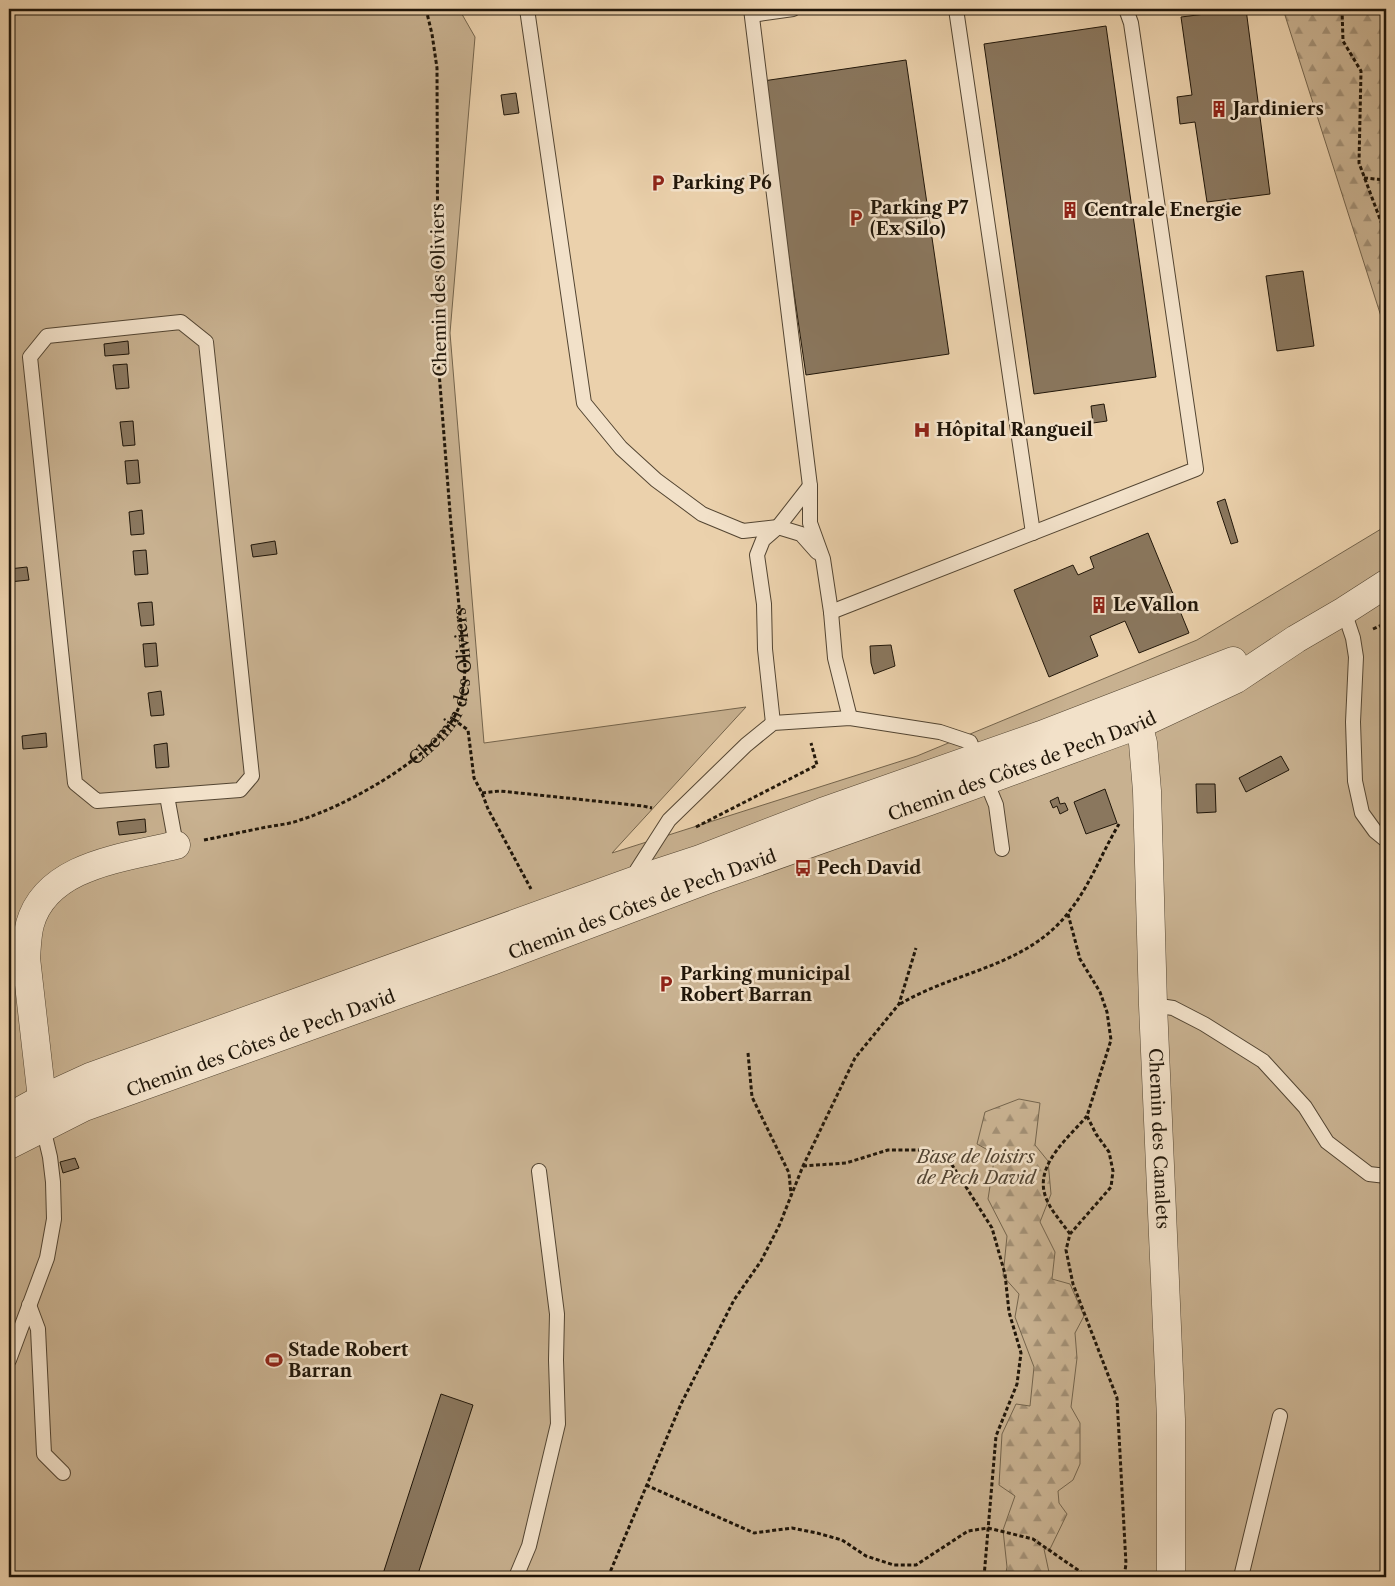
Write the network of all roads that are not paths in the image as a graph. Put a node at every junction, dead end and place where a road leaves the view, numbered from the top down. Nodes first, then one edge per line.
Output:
1 (527, 9) edge
2 (793, 9) edge
3 (956, 9) edge
4 (1126, 9) edge
5 (752, 12) edge
6 (810, 486) junction
7 (778, 527) junction
8 (1033, 533) junction
9 (823, 559) junction
10 (1386, 584) edge
11 (1344, 611) junction
12 (831, 612) junction
13 (1135, 713) junction
14 (850, 718) junction
15 (773, 723) junction
16 (982, 769) junction
17 (167, 796) junction
18 (1386, 840) edge
19 (176, 845) joint
20 (1002, 849) dead end
21 (642, 891) junction
22 (1153, 1005) junction
23 (34, 1114) edge
24 (9, 1146) edge
25 (539, 1171) dead end
26 (1386, 1176) edge
27 (28, 1305) junction
28 (9, 1360) edge
29 (1280, 1416) dead end
30 (63, 1473) dead end
31 (516, 1577) edge
32 (1171, 1577) edge
33 (1241, 1577) edge

1 - 7 lane
2 - 5 lane
3 - 8 lane
4 - 8 lane
5 - 6 lane
6 - 7 lane
6 - 9 lane
7 - 9 lane
7 - 15 lane
8 - 12 lane
9 - 12 lane
10 - 11 street, Chemin des Côtes de Pech David
11 - 13 street, Chemin des Côtes de Pech David
11 - 18 lane
12 - 14 lane
13 - 16 street, Chemin des Côtes de Pech David
13 - 22 street, Chemin des Canalets
14 - 15 lane
14 - 16 lane
15 - 21 lane
16 - 20 lane
16 - 21 street, Chemin des Côtes de Pech David
17 - 17 lane
17 - 19 lane
19 - 23 street
21 - 23 street, Chemin des Côtes de Pech David
22 - 26 lane
22 - 32 street, Chemin des Canalets
23 - 24 street, Chemin des Côtes de Pech David
23 - 27 lane
25 - 31 lane
27 - 28 lane
27 - 30 lane
29 - 33 lane

